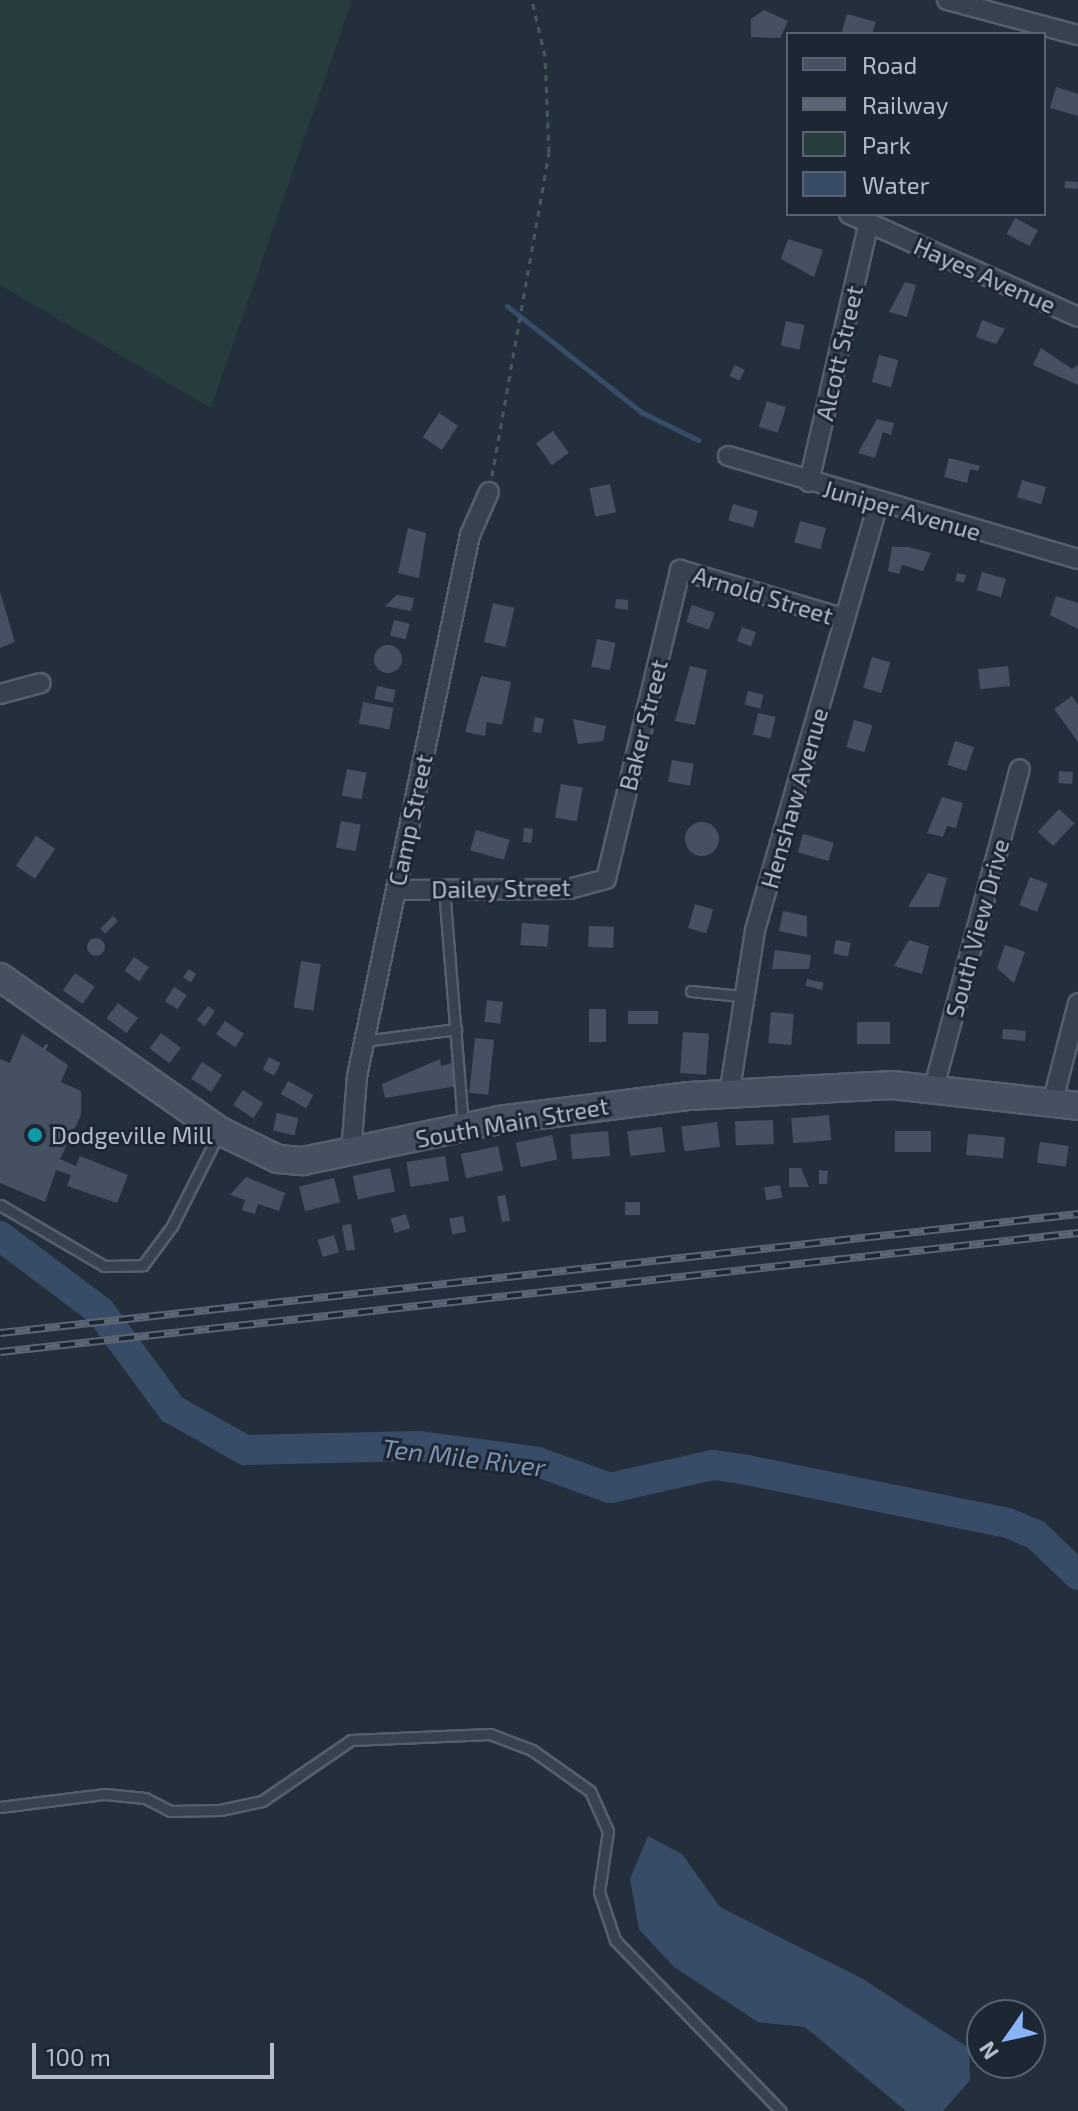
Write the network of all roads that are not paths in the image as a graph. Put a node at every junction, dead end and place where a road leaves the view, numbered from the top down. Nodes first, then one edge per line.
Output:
1 (947, 0) edge
2 (1078, 35) edge
3 (853, 216) edge
4 (869, 223) junction
5 (1078, 317) edge
6 (728, 456) dead end
7 (809, 482) junction
8 (489, 492) road end
9 (878, 505) junction
10 (1078, 559) edge
11 (680, 570) joint
12 (845, 619) junction
13 (41, 683) dead end
14 (0, 694) edge
15 (1020, 769) dead end
16 (606, 879) joint
17 (444, 889) junction
18 (396, 890) junction
19 (0, 977) edge
20 (691, 991) dead end
21 (741, 996) junction
22 (1078, 1003) edge
23 (456, 1029) junction
24 (364, 1041) junction
25 (934, 1087) junction
26 (729, 1095) junction
27 (1066, 1103) edge
28 (463, 1128) junction
29 (220, 1131) junction
30 (351, 1153) junction
31 (0, 1205) edge
32 (0, 1807) edge
33 (781, 2111) edge

1 - 2 street
3 - 4 street, Hayes Avenue
4 - 5 street, Hayes Avenue
4 - 7 street, Alcott Street
6 - 7 street, Juniper Avenue
7 - 9 street, Juniper Avenue
8 - 18 street, Camp Street
9 - 10 street, Juniper Avenue
9 - 12 street, Henshaw Avenue
11 - 12 street, Arnold Street
11 - 16 street, Baker Street
12 - 21 street, Henshaw Avenue
13 - 14 street
15 - 25 street, South View Drive
16 - 17 street, Dailey Street
17 - 18 street, Dailey Street
17 - 23 lane
18 - 24 street, Camp Street
19 - 29 main road, South Main Street
20 - 21 lane
21 - 26 street, Henshaw Avenue
22 - 27 street
23 - 24 lane
23 - 28 lane
24 - 30 street, Camp Street
25 - 26 main road, South Main Street
25 - 27 main road, South Main Street
26 - 28 main road, South Main Street
28 - 30 main road, South Main Street
29 - 30 main road, South Main Street
29 - 31 lane
32 - 33 lane

